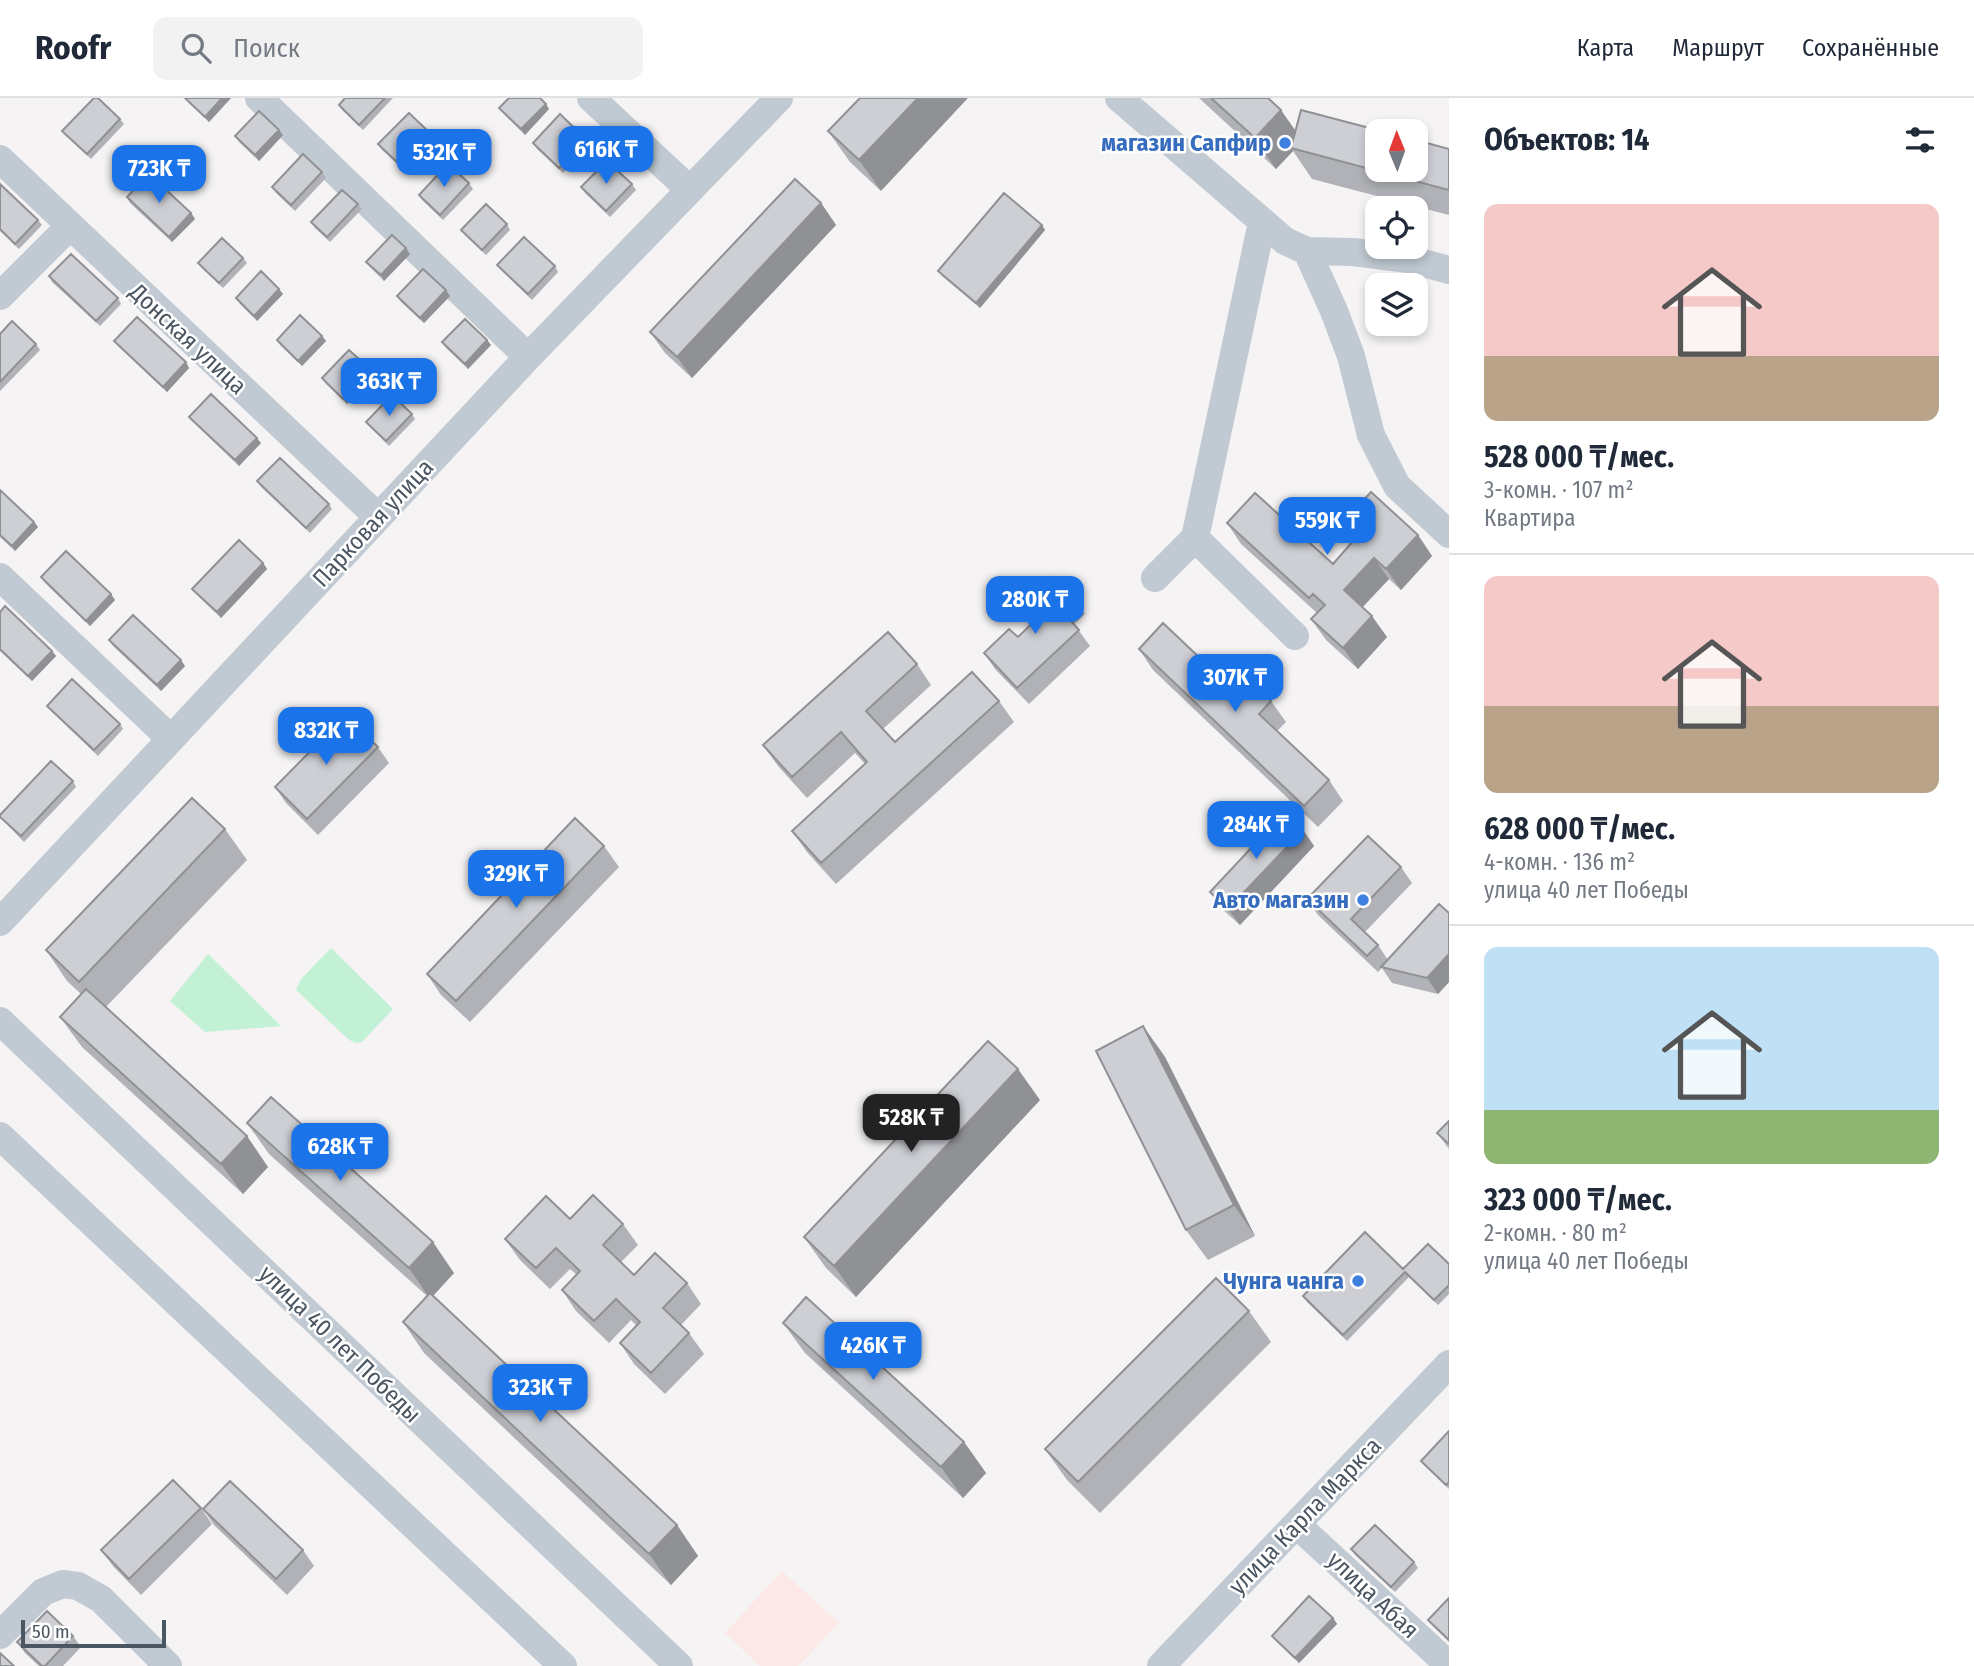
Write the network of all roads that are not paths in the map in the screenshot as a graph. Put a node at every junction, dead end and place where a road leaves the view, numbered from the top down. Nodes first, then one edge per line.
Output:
1 (259, 98) edge
2 (591, 98) edge
3 (779, 98) edge
4 (1119, 98) edge
5 (0, 159) edge
6 (690, 190) junction
7 (1262, 222) junction
8 (69, 227) junction
9 (1307, 251) junction
10 (1449, 270) edge
11 (0, 296) edge
12 (528, 356) junction
13 (378, 517) junction
14 (1449, 534) edge
15 (1195, 538) junction
16 (0, 578) edge
17 (1155, 578) dead end
18 (1295, 636) dead end
19 (171, 739) junction
20 (0, 922) edge
21 (0, 1021) edge
22 (0, 1136) edge
23 (1449, 1364) edge
24 (1297, 1525) junction
25 (0, 1635) edge
26 (1449, 1665) edge
27 (168, 1666) edge
28 (563, 1666) edge
29 (679, 1666) edge
30 (1161, 1666) edge

1 - 12 street
2 - 6 street
3 - 6 street, Парковая улица
4 - 7 street
5 - 8 street, Донская улица
6 - 12 street, Парковая улица
7 - 9 street
7 - 15 street
8 - 11 street
8 - 13 street, Донская улица
9 - 10 street
9 - 14 street
12 - 13 street, Парковая улица
13 - 19 street, Парковая улица
15 - 17 street
15 - 18 street
16 - 19 street
19 - 20 street, Парковая улица
21 - 29 street, улица 40 лет Победы
22 - 28 street
23 - 24 street, улица Карла Маркса
24 - 26 street, улица Абая
24 - 30 street, улица Карла Маркса
25 - 27 street

